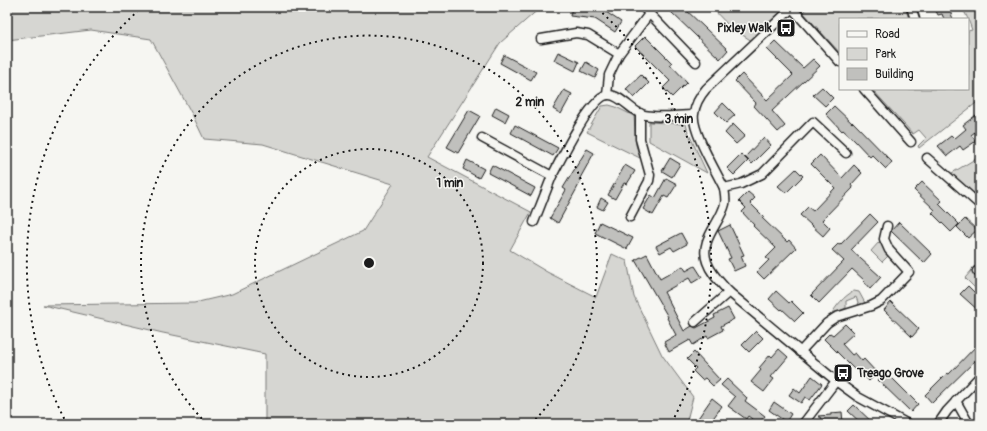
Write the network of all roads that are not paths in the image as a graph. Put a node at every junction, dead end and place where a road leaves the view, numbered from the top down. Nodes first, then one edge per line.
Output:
1 (642, 7) edge
2 (911, 7) edge
3 (792, 8) edge
4 (649, 14) junction
5 (915, 18) edge
6 (541, 39) dead end
7 (619, 54) junction
8 (839, 61) edge
9 (696, 62) dead end
10 (865, 90) edge
11 (607, 95) junction
12 (640, 113) junction
13 (693, 115) junction
14 (482, 138) dead end
15 (912, 142) dead end
16 (846, 153) dead end
17 (927, 158) dead end
18 (552, 176) junction
19 (724, 188) junction
20 (980, 205) edge
21 (630, 217) dead end
22 (534, 222) dead end
23 (887, 226) dead end
24 (729, 292) junction
25 (695, 322) dead end
26 (800, 352) junction
27 (980, 376) edge
28 (836, 381) junction
29 (956, 401) junction
30 (803, 424) edge
31 (908, 424) edge
32 (938, 424) edge
33 (969, 424) edge

1 - 4 street
2 - 5 street
3 - 8 street
3 - 13 street
4 - 7 street
4 - 9 street
6 - 7 street
7 - 11 street
10 - 15 street
11 - 12 street
11 - 18 street
12 - 13 street
12 - 21 street
13 - 19 street
14 - 18 street
16 - 19 street
17 - 20 street
18 - 22 street
19 - 24 street
23 - 26 street
24 - 25 street
24 - 26 street
26 - 28 street
27 - 29 street
28 - 30 street
28 - 31 street
29 - 32 street
29 - 33 street

